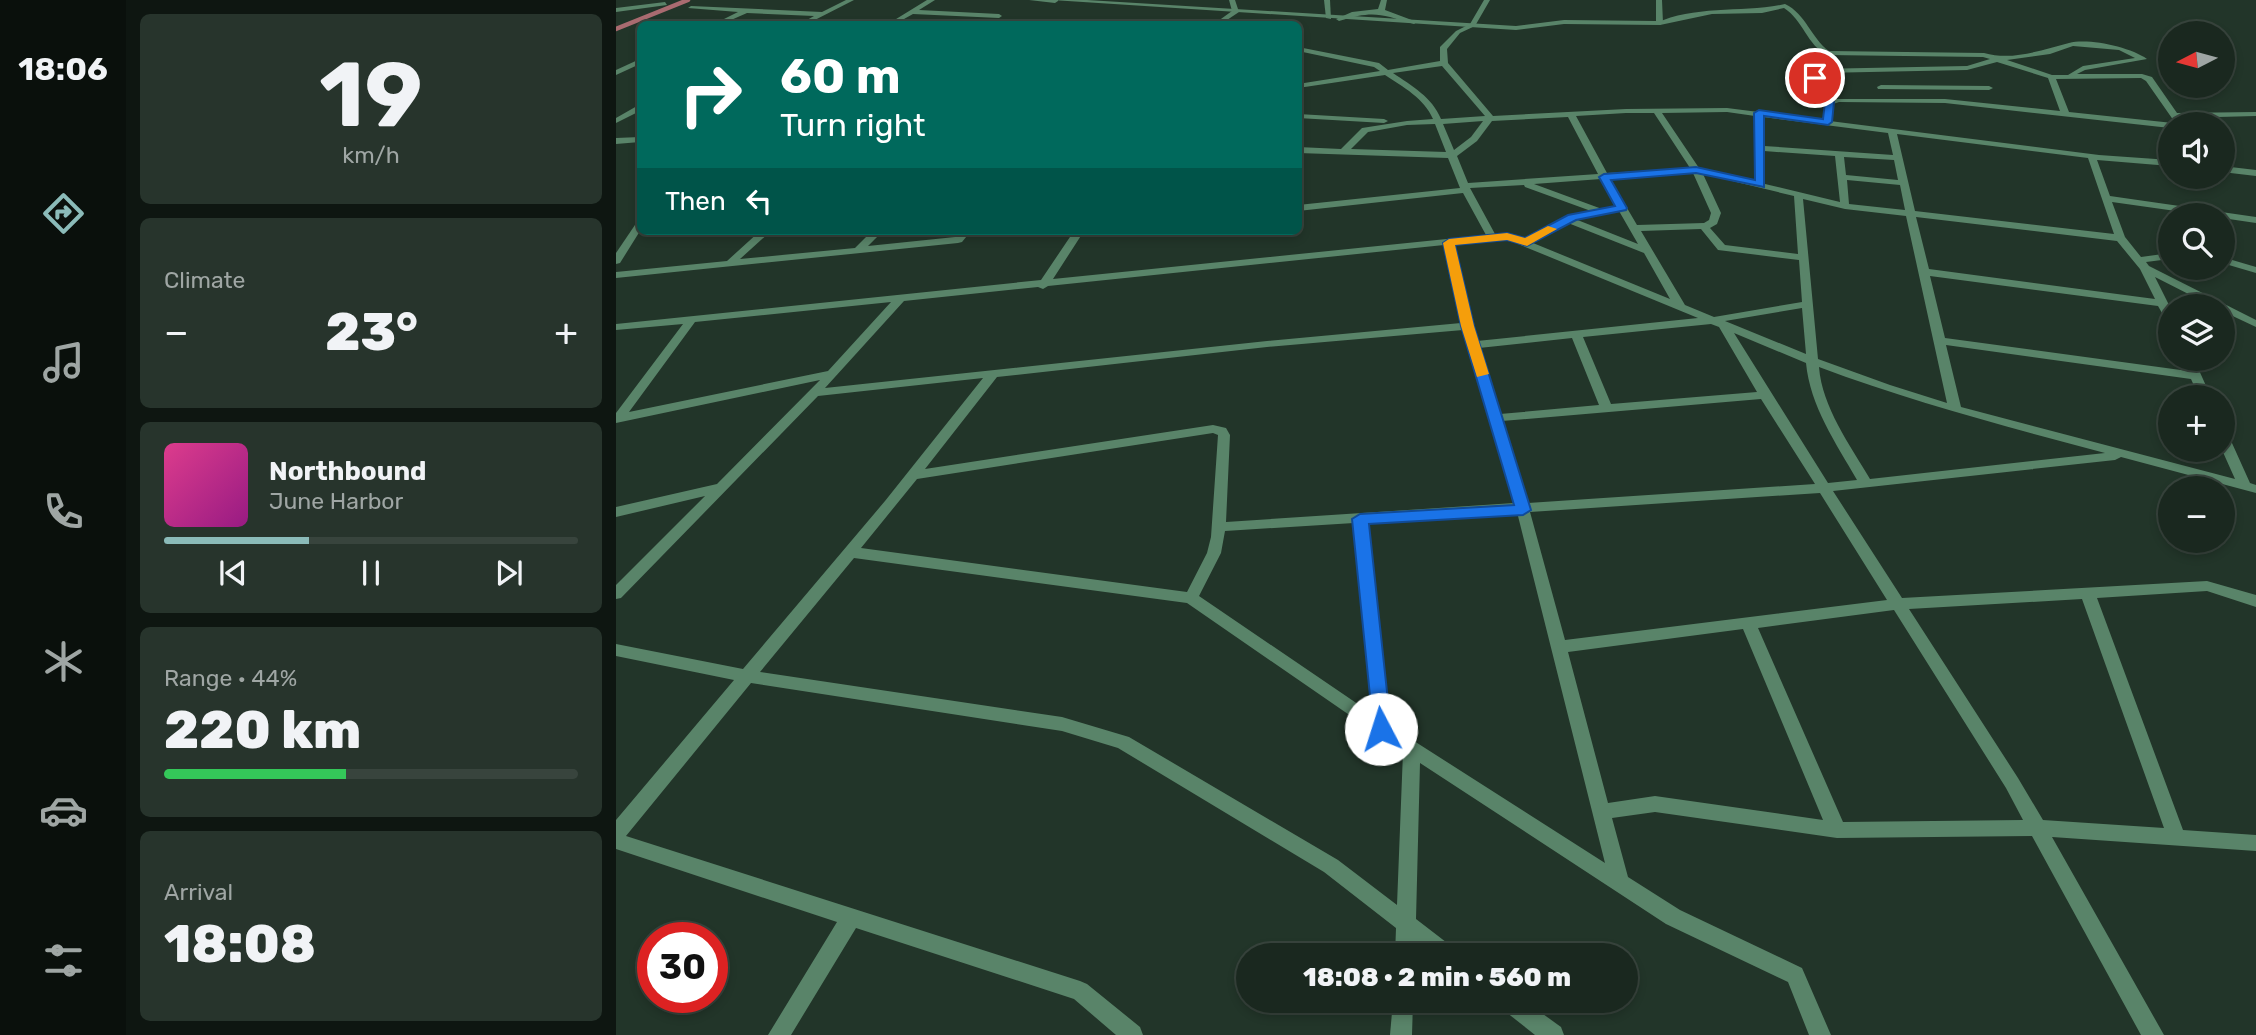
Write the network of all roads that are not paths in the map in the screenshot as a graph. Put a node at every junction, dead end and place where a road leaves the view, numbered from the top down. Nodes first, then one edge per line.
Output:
1 (851, 0) edge
2 (932, 0) edge
3 (1032, 0) edge
4 (1232, 0) edge
5 (1327, 0) edge
6 (1384, 0) edge
7 (1487, 0) edge
8 (1659, 0) edge
9 (1055, 1) edge
10 (1143, 3) edge
11 (665, 4) dead end
12 (691, 8) dead end
13 (616, 10) edge
14 (746, 11) junction
15 (1381, 11) junction
16 (912, 12) junction
17 (1236, 12) junction
18 (823, 14) junction
19 (1329, 18) junction
20 (1339, 19) junction
21 (724, 21) edge
22 (809, 21) edge
23 (896, 21) edge
24 (991, 21) edge
25 (1222, 21) edge
26 (1415, 22) junction
27 (1660, 23) junction
28 (1473, 25) junction
29 (1302, 50) edge
30 (1999, 59) junction
31 (637, 62) edge
32 (1444, 63) junction
33 (2119, 64) junction
34 (1866, 70) junction
35 (1388, 72) junction
36 (616, 73) edge
37 (2071, 75) junction
38 (2138, 75) junction
39 (2051, 77) junction
40 (1302, 85) edge
41 (1881, 87) junction
42 (1989, 88) dead end
43 (1892, 99) junction
44 (1829, 102) junction
45 (637, 110) edge
46 (1657, 111) junction
47 (2169, 112) edge
48 (1759, 113) junction
49 (2065, 113) junction
50 (1571, 114) junction
51 (2256, 114) edge
52 (1302, 116) edge
53 (2235, 116) edge
54 (1490, 117) junction
55 (616, 121) edge
56 (1438, 121) junction
57 (2158, 121) edge
58 (1828, 122) junction
59 (1407, 123) junction
60 (1892, 131) junction
61 (616, 141) edge
62 (637, 141) edge
63 (1759, 148) junction
64 (1302, 149) edge
65 (1342, 153) junction
66 (1839, 154) junction
67 (1452, 155) junction
68 (2095, 156) junction
69 (1898, 159) junction
70 (2158, 162) edge
71 (1696, 170) junction
72 (2235, 171) edge
73 (2256, 173) edge
74 (1604, 177) junction
75 (1842, 177) junction
76 (1521, 182) junction
77 (1904, 183) junction
78 (1760, 185) junction
79 (1465, 188) junction
80 (1798, 194) junction
81 (2106, 198) junction
82 (1846, 206) junction
83 (1302, 208) edge
84 (1622, 208) junction
85 (1600, 210) junction
86 (1911, 215) junction
87 (1568, 220) junction
88 (2256, 220) edge
89 (1706, 226) junction
90 (1634, 228) junction
91 (637, 229) edge
92 (762, 235) edge
93 (874, 235) edge
94 (962, 235) edge
95 (1076, 235) edge
96 (1492, 237) junction
97 (2120, 238) junction
98 (1527, 242) junction
99 (1449, 243) junction
100 (858, 250) junction
101 (1648, 251) junction
102 (1804, 258) junction
103 (2158, 260) edge
104 (616, 261) edge
105 (730, 263) junction
106 (2142, 264) junction
107 (2235, 264) edge
108 (2256, 270) edge
109 (1924, 272) junction
110 (616, 275) edge
111 (1043, 286) junction
112 (2158, 294) edge
113 (899, 300) junction
114 (2158, 302) edge
115 (1808, 304) junction
116 (1680, 306) junction
117 (691, 320) junction
118 (1718, 322) junction
119 (2256, 324) edge
120 (1467, 326) junction
121 (616, 327) edge
122 (1576, 334) junction
123 (1939, 341) junction
124 (1473, 345) junction
125 (1813, 362) junction
126 (2194, 371) edge
127 (834, 373) junction
128 (994, 373) junction
129 (2196, 376) junction
130 (2200, 385) edge
131 (815, 393) junction
132 (1765, 395) junction
133 (1607, 409) junction
134 (1955, 409) junction
135 (1495, 418) junction
136 (617, 419) edge
137 (2124, 454) junction
138 (2235, 459) edge
139 (913, 475) junction
140 (1866, 484) junction
141 (2250, 487) edge
142 (720, 488) junction
143 (1824, 488) junction
144 (1523, 510) junction
145 (616, 512) edge
146 (1360, 519) junction
147 (1219, 527) junction
148 (850, 552) junction
149 (2088, 593) junction
150 (616, 594) edge
151 (1191, 598) junction
152 (2256, 601) edge
153 (1898, 604) junction
154 (1748, 623) junction
155 (1559, 647) junction
156 (616, 650) edge
157 (746, 676) junction
158 (1381, 729) junction
159 (1412, 749) junction
160 (1602, 812) junction
161 (2037, 828) junction
162 (1836, 830) junction
163 (616, 834) edge
164 (2176, 837) junction
165 (616, 841) edge
166 (2256, 843) edge
167 (1620, 883) junction
168 (851, 918) junction
169 (1407, 924) junction
170 (1406, 943) edge
171 (1431, 943) edge
172 (1402, 1013) edge
173 (1524, 1013) edge
174 (779, 1035) edge
175 (1132, 1035) edge
176 (1401, 1035) edge
177 (1553, 1035) edge
178 (1820, 1035) edge
179 (2153, 1035) edge

1 - 18 street
2 - 16 street
3 - 9 street
4 - 17 street
5 - 19 street
6 - 15 street
7 - 28 street
8 - 27 street
9 - 10 street
10 - 17 street
11 - 13 street
12 - 14 street
14 - 18 street
14 - 21 street
15 - 20 street
15 - 26 street
16 - 23 street
16 - 24 street
17 - 19 street
17 - 25 street
18 - 22 street
19 - 20 street
20 - 26 street
26 - 28 street
27 - 28 street
27 - 30 street
28 - 32 street
29 - 35 street
30 - 33 street
30 - 34 street
30 - 39 street
31 - 36 street
32 - 35 street
32 - 54 street
33 - 37 street
33 - 38 street
34 - 41 street
34 - 44 street
35 - 40 street
35 - 56 street
37 - 38 street
37 - 39 street
38 - 47 street
39 - 49 street
41 - 42 street
41 - 43 street
43 - 44 street
43 - 49 street
44 - 58 street
45 - 55 street
46 - 48 street
46 - 50 street
46 - 71 street
48 - 58 street
48 - 63 street
49 - 57 street
50 - 54 street
50 - 74 street
51 - 53 street
52 - 59 street
54 - 56 street
54 - 67 street
56 - 59 street
56 - 67 street
58 - 60 street
59 - 65 street
60 - 68 street
60 - 69 street
61 - 62 street
63 - 66 street
63 - 78 street
64 - 65 street
65 - 67 street
66 - 69 street
66 - 75 street
67 - 79 street
68 - 70 street
68 - 81 street
69 - 77 street
71 - 74 street
71 - 78 street
71 - 89 street
72 - 73 street
74 - 76 street
74 - 84 street
75 - 77 street
75 - 82 street
76 - 79 street
76 - 85 street
77 - 86 street
78 - 80 street
79 - 83 street
79 - 96 street
80 - 82 street
80 - 102 street
81 - 88 street
81 - 97 street
82 - 86 street
84 - 85 street
84 - 90 street
85 - 87 street
86 - 97 street
86 - 109 street
87 - 98 street
87 - 101 street
89 - 90 street
89 - 102 street
90 - 101 street
91 - 104 street
92 - 105 street
93 - 100 street
94 - 100 street
95 - 111 street
96 - 98 street
96 - 99 street
97 - 106 street
98 - 116 street
99 - 111 street
99 - 120 street
100 - 105 street
101 - 116 street
102 - 115 street
103 - 106 street
105 - 110 street
106 - 112 street
106 - 119 street
107 - 108 street
109 - 114 street
109 - 123 street
111 - 113 street
113 - 117 street
113 - 127 street
115 - 118 street
115 - 125 street
116 - 118 street
117 - 121 street
117 - 136 street
118 - 122 street
118 - 125 street
118 - 132 street
120 - 124 street
120 - 128 street
122 - 124 street
122 - 133 street
123 - 129 street
123 - 134 street
124 - 135 street
125 - 134 street
125 - 140 street
126 - 129 street
127 - 131 street
127 - 136 street
128 - 131 street
128 - 139 street
129 - 130 street
131 - 142 street
132 - 133 street
132 - 143 street
133 - 135 street
134 - 137 street
135 - 144 street
137 - 140 street
137 - 141 street
138 - 141 street
139 - 147 street
139 - 148 street
140 - 143 street
142 - 145 street
142 - 150 street
143 - 144 street
143 - 153 street
144 - 146 street
144 - 155 street
146 - 147 street
146 - 158 street
147 - 151 street
148 - 151 street
148 - 157 street
149 - 152 street
149 - 153 street
149 - 164 street
151 - 158 street
153 - 154 street
153 - 161 street
154 - 155 street
154 - 162 street
155 - 160 street
156 - 157 street
157 - 163 street
157 - 169 street
158 - 159 street
159 - 167 street
159 - 169 street
160 - 162 street
160 - 167 street
161 - 162 street
161 - 164 street
161 - 179 street
164 - 166 street
165 - 168 street
167 - 178 street
168 - 174 street
168 - 175 street
169 - 170 street
169 - 171 street
172 - 176 street
173 - 177 street

